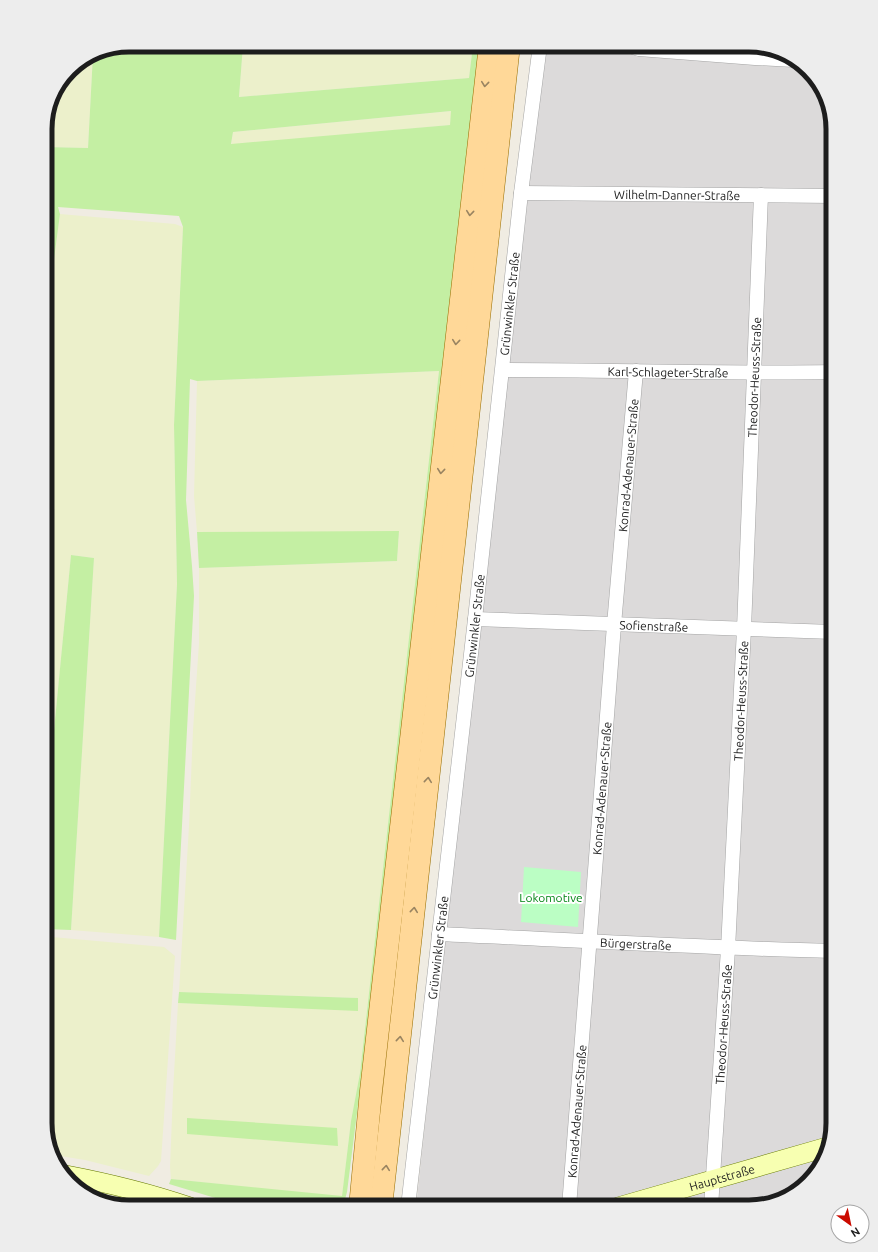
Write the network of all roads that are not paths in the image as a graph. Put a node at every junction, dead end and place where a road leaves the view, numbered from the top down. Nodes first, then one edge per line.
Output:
1 (489, 52) edge
2 (508, 52) edge
3 (539, 52) edge
4 (678, 52) edge
5 (781, 59) edge
6 (521, 192) junction
7 (761, 195) junction
8 (826, 196) edge
9 (503, 370) junction
10 (636, 371) junction
11 (826, 372) edge
12 (755, 373) junction
13 (475, 619) junction
14 (614, 624) junction
15 (744, 630) junction
16 (826, 632) edge
17 (439, 934) junction
18 (590, 941) junction
19 (728, 949) junction
20 (826, 951) edge
21 (821, 1148) edge
22 (73, 1176) edge
23 (713, 1179) junction
24 (169, 1200) edge
25 (358, 1200) edge
26 (383, 1200) edge
27 (409, 1200) edge
28 (570, 1200) edge
29 (642, 1200) edge
30 (712, 1200) edge

1 -> 25 main road
26 -> 2 main road
3 - 6 street, Grünwinkler Straße
4 - 5 street
6 - 7 street, Wilhelm-Danner-Straße
6 - 9 street, Grünwinkler Straße
7 - 8 street, Wilhelm-Danner-Straße
7 - 12 street, Theodor-Heuss-Straße
9 - 10 street, Karl-Schlageter-Straße
9 - 13 street, Grünwinkler Straße
10 - 12 street, Karl-Schlageter-Straße
10 - 14 street, Konrad-Adenauer-Straße
11 - 12 street, Karl-Schlageter-Straße
12 - 15 street, Theodor-Heuss-Straße
13 - 14 street, Sofienstraße
13 - 17 street, Grünwinkler Straße
14 - 15 street, Sofienstraße
14 - 18 street, Konrad-Adenauer-Straße
15 - 16 street, Sofienstraße
15 - 19 street, Theodor-Heuss-Straße
17 - 18 street, Bürgerstraße
17 - 27 street, Grünwinkler Straße
18 - 19 street, Bürgerstraße
18 - 28 street, Konrad-Adenauer-Straße
19 - 20 street, Bürgerstraße
19 - 23 street, Theodor-Heuss-Straße
21 - 23 street, Hauptstraße
22 - 24 street
23 - 29 street, Hauptstraße
23 - 30 street, Theodor-Heuss-Straße

